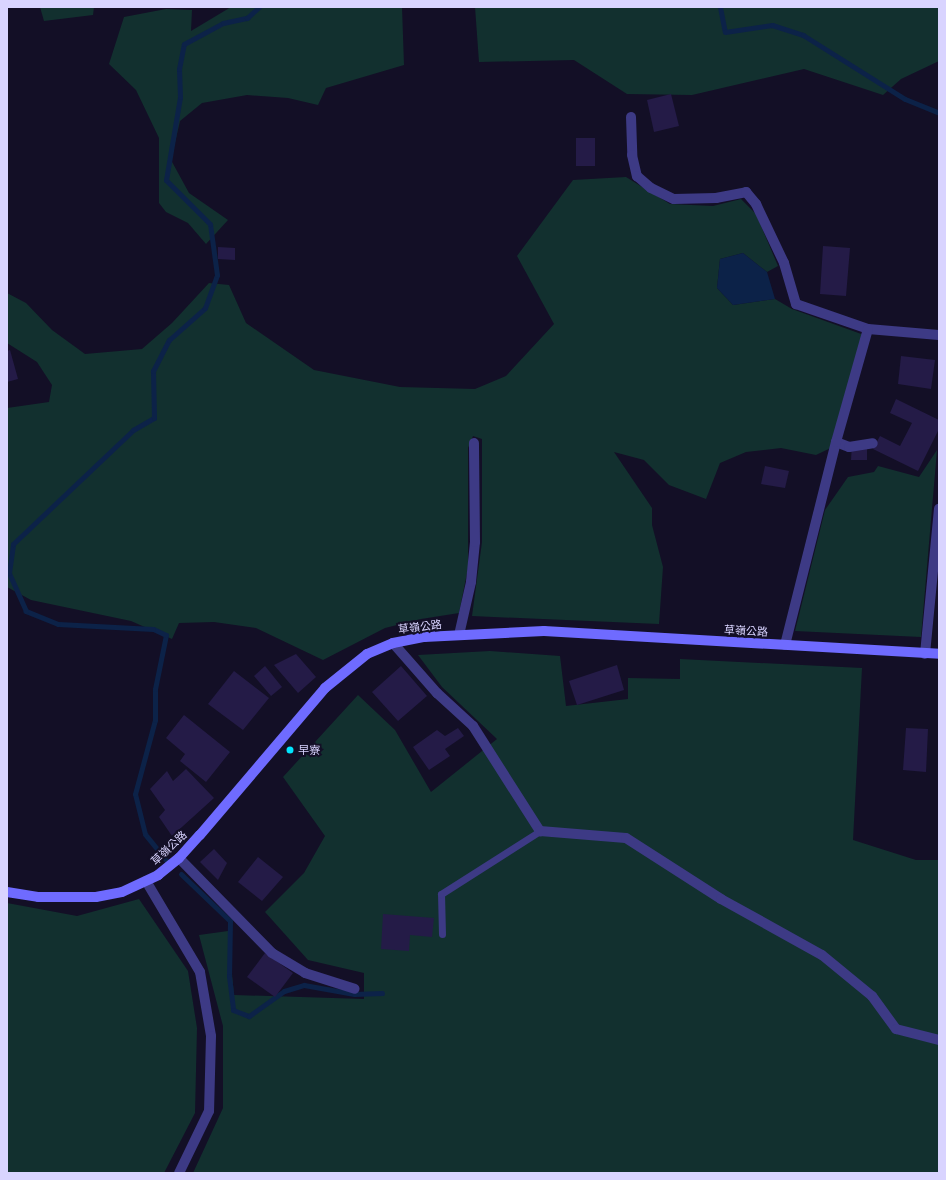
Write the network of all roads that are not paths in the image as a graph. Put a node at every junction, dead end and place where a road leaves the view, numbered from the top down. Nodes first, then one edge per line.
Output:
1 (631, 117) dead end
2 (868, 330) junction
3 (939, 335) edge
4 (836, 442) junction
5 (474, 443) dead end
6 (873, 443) dead end
7 (939, 508) edge
8 (459, 635) junction
9 (393, 643) junction
10 (785, 646) junction
11 (925, 654) junction
12 (939, 654) edge
13 (540, 832) junction
14 (179, 858) junction
15 (146, 880) junction
16 (7, 892) edge
17 (442, 934) dead end
18 (355, 989) dead end
19 (939, 1040) edge
20 (179, 1173) edge

1 - 2 street
2 - 3 street
2 - 4 street
4 - 6 street
4 - 10 street
5 - 8 street
7 - 11 street
8 - 9 main road, 草嶺公路
8 - 10 main road, 草嶺公路
9 - 13 street
9 - 14 main road, 草嶺公路
10 - 11 main road, 草嶺公路
11 - 12 main road, 草嶺公路
13 - 17 lane
13 - 19 street
14 - 15 main road, 草嶺公路
14 - 18 street
15 - 16 main road, 草嶺公路
15 - 20 street

